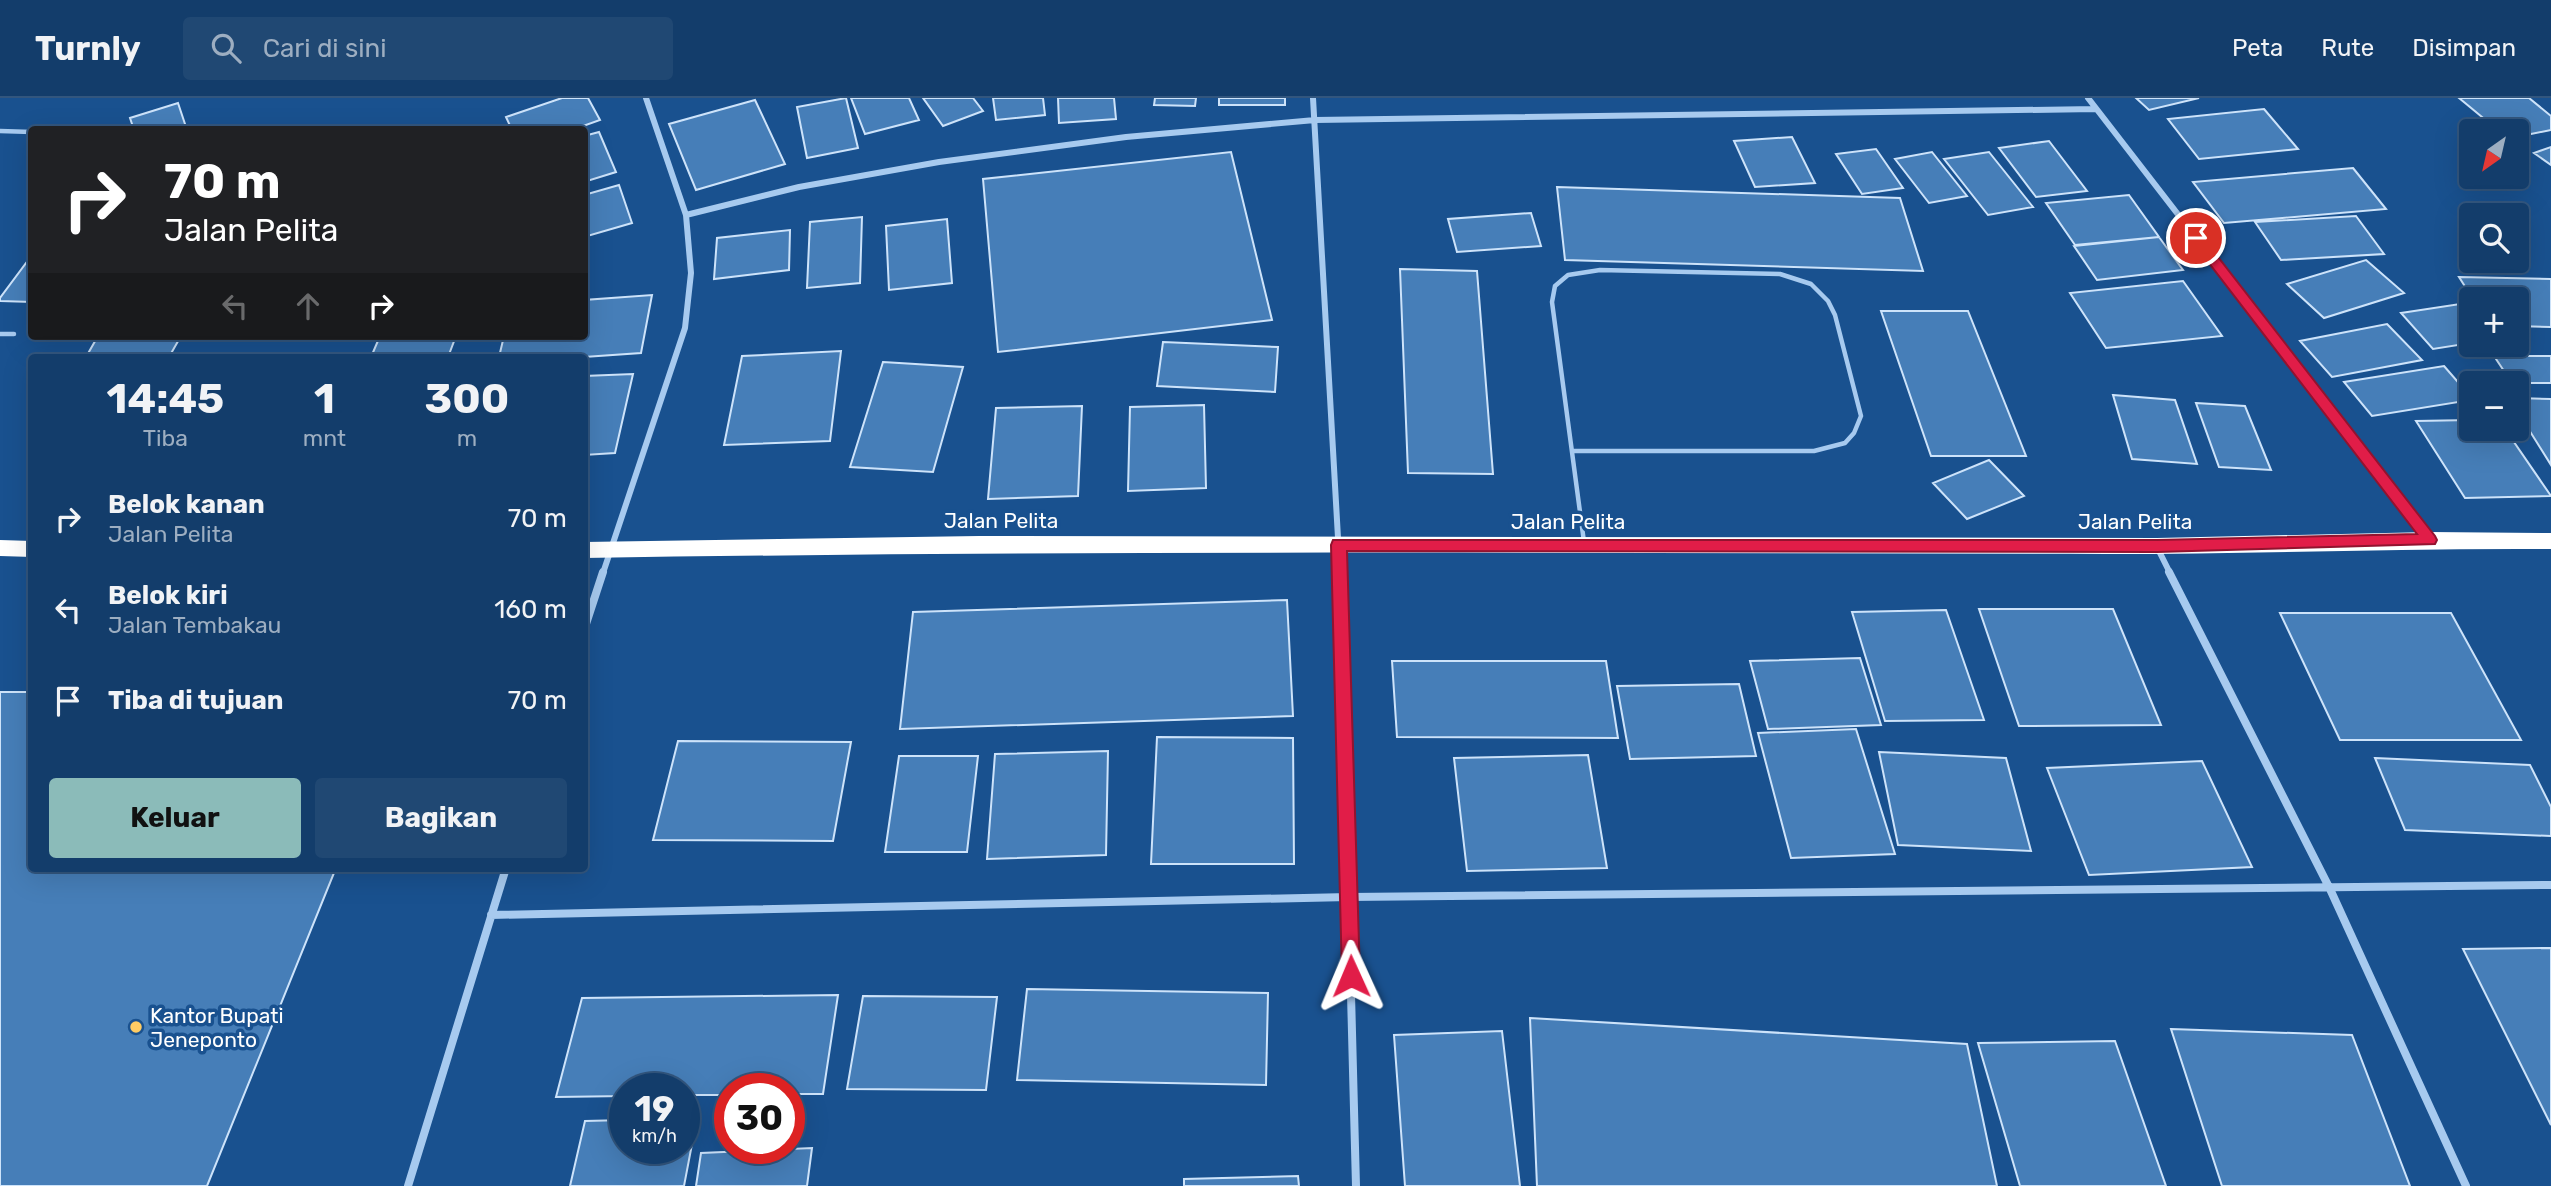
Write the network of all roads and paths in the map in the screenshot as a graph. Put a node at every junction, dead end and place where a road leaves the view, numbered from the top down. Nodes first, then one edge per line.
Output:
1 (646, 98) edge
2 (1313, 98) edge
3 (2088, 98) edge
4 (2096, 109) junction
5 (1315, 120) junction
6 (0, 131) edge
7 (28, 132) edge
8 (686, 215) junction
9 (0, 334) edge
10 (14, 334) dead end
11 (1572, 451) junction
12 (2430, 540) junction
13 (2551, 541) edge
14 (1339, 545) junction
15 (1584, 545) junction
16 (2157, 546) junction
17 (0, 548) edge
18 (28, 549) edge
19 (588, 550) edge
20 (611, 550) junction
21 (588, 618) edge
22 (505, 872) edge
23 (2551, 885) edge
24 (2330, 889) junction
25 (1349, 897) junction
26 (491, 915) junction
27 (408, 1186) edge
28 (1356, 1186) edge
29 (2466, 1186) edge

1 - 8 street
2 - 5 street
3 - 4 street
4 - 5 street
4 - 12 street
5 - 8 street
5 - 14 street
6 - 7 lane
8 - 20 street
9 - 10 lane
11 - 11 lane
11 - 15 lane
12 - 13 highway, Jalan Pelita
12 - 16 highway, Jalan Pelita
14 - 15 highway, Jalan Pelita
14 - 20 highway, Jalan Pelita
14 - 25 street
15 - 16 highway, Jalan Pelita
16 - 24 street
17 - 18 highway
19 - 20 highway, Jalan Pelita
20 - 21 street
22 - 26 street
23 - 24 street
24 - 25 street
24 - 29 street
25 - 26 street
25 - 28 street
26 - 27 street

